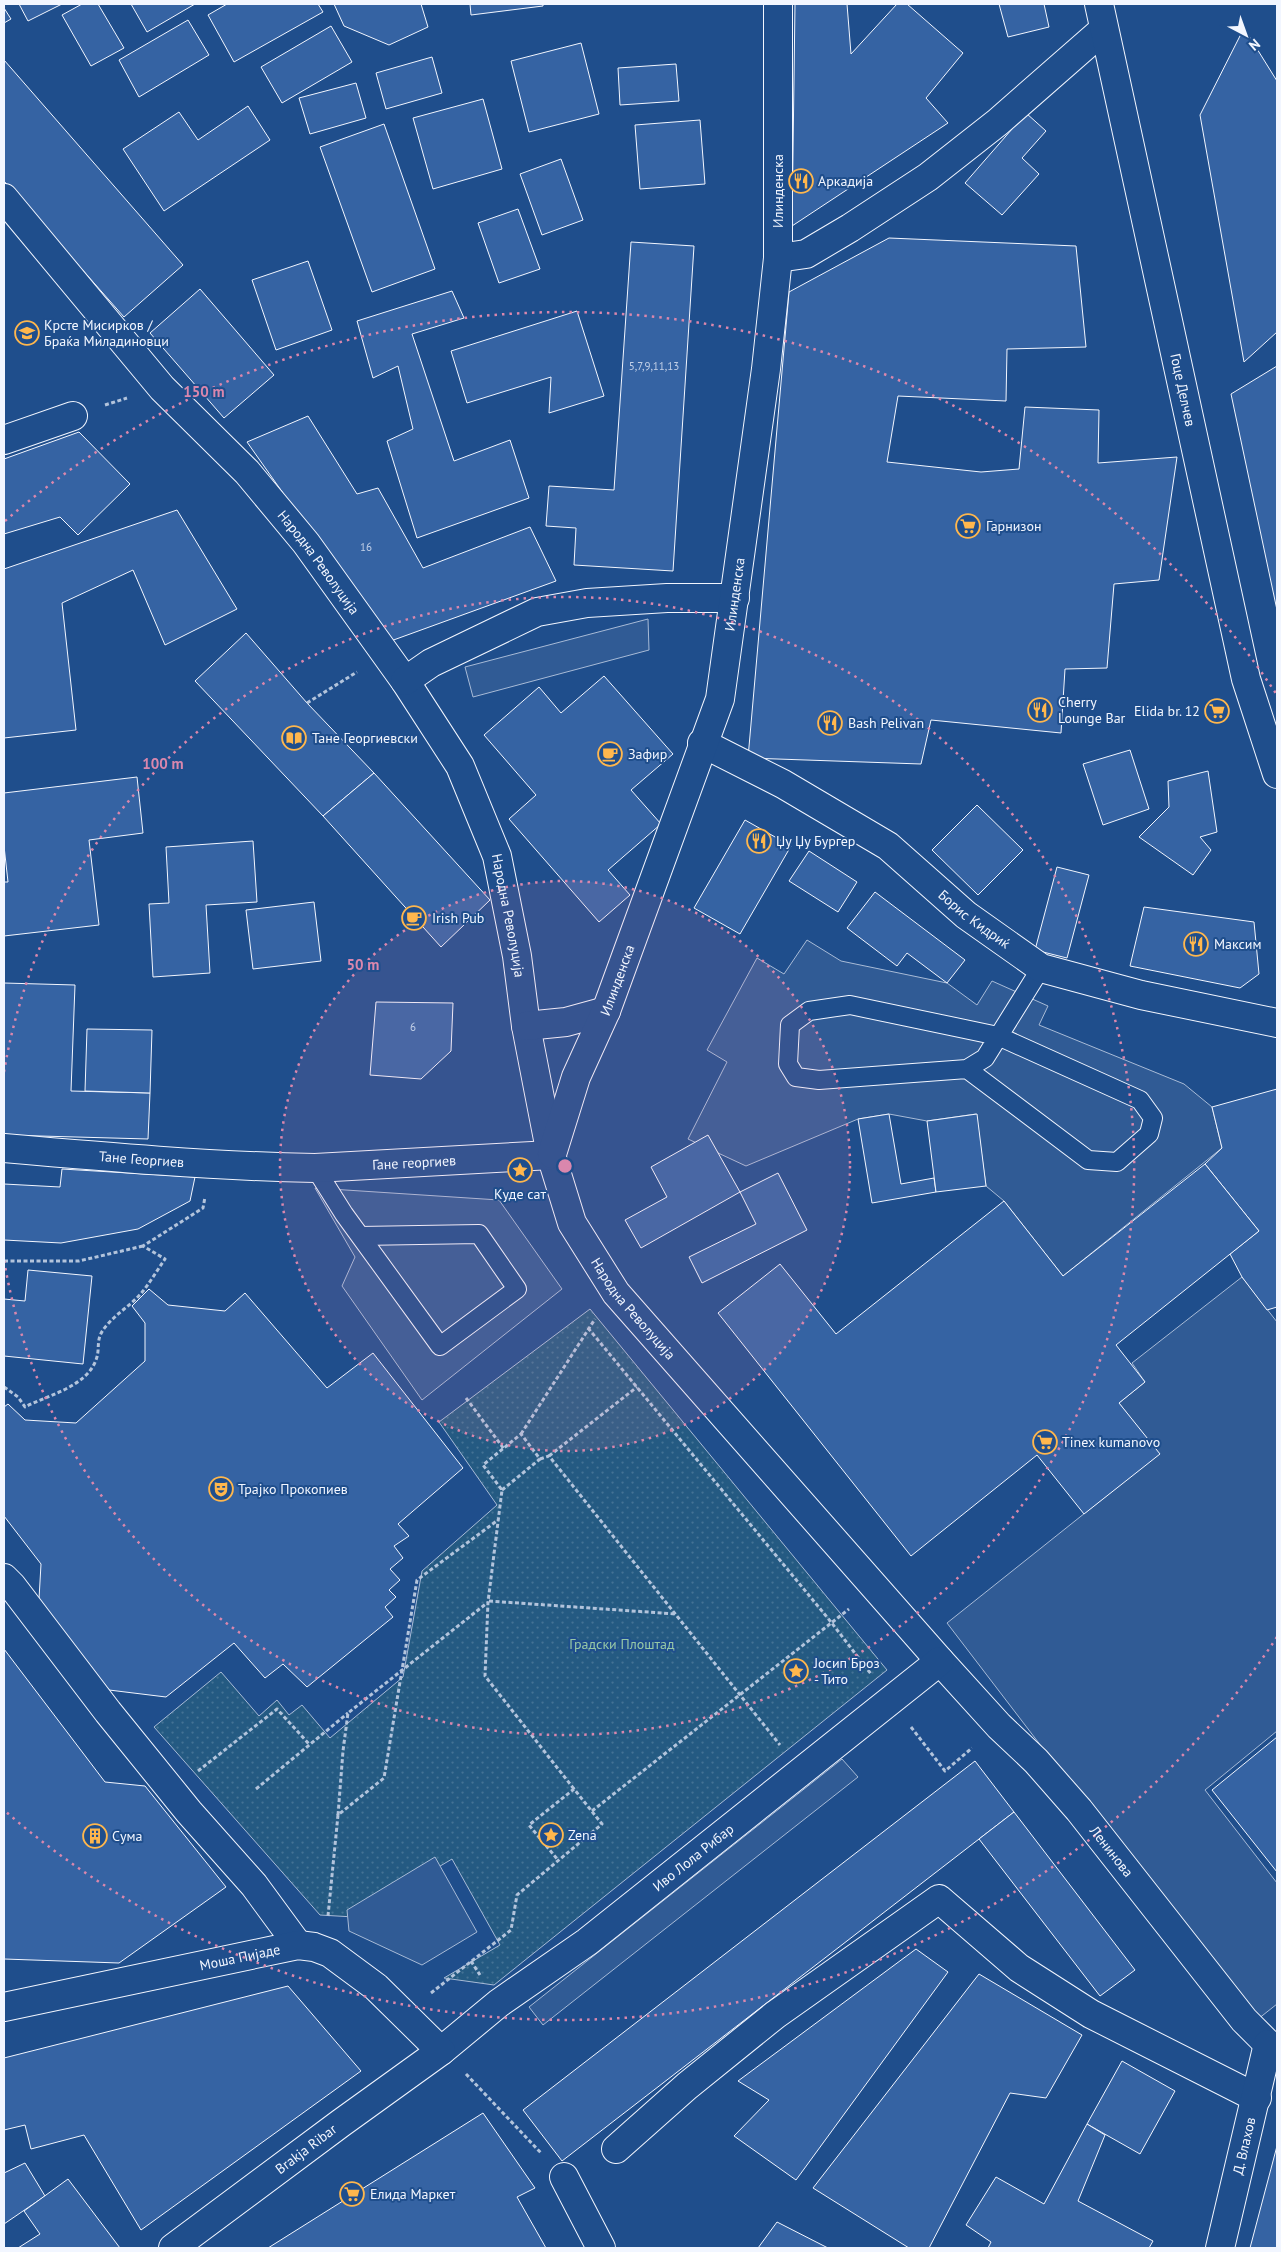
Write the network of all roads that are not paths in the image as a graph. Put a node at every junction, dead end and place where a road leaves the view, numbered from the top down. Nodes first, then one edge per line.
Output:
1 (778, 4) edge
2 (1103, 12) edge
3 (4, 198) edge
4 (778, 258) junction
5 (73, 416) road end
6 (4, 440) edge
7 (735, 598) junction
8 (405, 681) junction
9 (702, 743) junction
10 (1272, 743) edge
11 (1277, 774) edge
12 (1040, 968) junction
13 (606, 1011) junction
14 (1277, 1023) edge
15 (526, 1026) junction
16 (998, 1036) junction
17 (967, 1069) junction
18 (4, 1148) edge
19 (551, 1155) junction
20 (278, 1167) joint
21 (315, 1168) junction
22 (360, 1236) junction
23 (4, 1578) edge
24 (940, 1661) junction
25 (298, 1945) junction
26 (4, 2007) edge
27 (1273, 2047) edge
28 (441, 2051) junction
29 (1256, 2098) junction
30 (616, 2149) dead end
31 (564, 2177) road end
32 (173, 2248) edge
33 (600, 2248) edge
34 (1220, 2248) edge

1 - 4 street, Илинденска
2 - 4 street
2 - 10 street, Гоце Делчев
3 - 8 street, Народна Револуција
4 - 7 street, Илинденска
5 - 6 street
7 - 8 street
7 - 9 street, Илинденска
8 - 15 street, Народна Револуција
9 - 12 street, Борис Кидриќ
9 - 13 street, Илинденска
10 - 11 street, Гоце Делчев
12 - 14 street, Борис Кидриќ
12 - 16 lane
13 - 15 street
13 - 19 street, Илинденска
15 - 19 street, Народна Револуција
16 - 17 lane
16 - 17 lane
16 - 17 lane
18 - 20 street, Тане Георгиев
19 - 21 street, Гане георгиев
19 - 24 street, Народна Револуција
20 - 21 street, Гане георгиев
21 - 22 lane
22 - 22 lane
23 - 25 street
24 - 27 street, Ленинова
24 - 28 street, Иво Лола Рибар
25 - 26 street, Моша Пијаде
25 - 28 street, Моша Пијаде
27 - 29 street, Д. Влахов
28 - 32 street, Brakja Ribar
29 - 30 street
29 - 34 street, Д. Влахов
31 - 33 street

